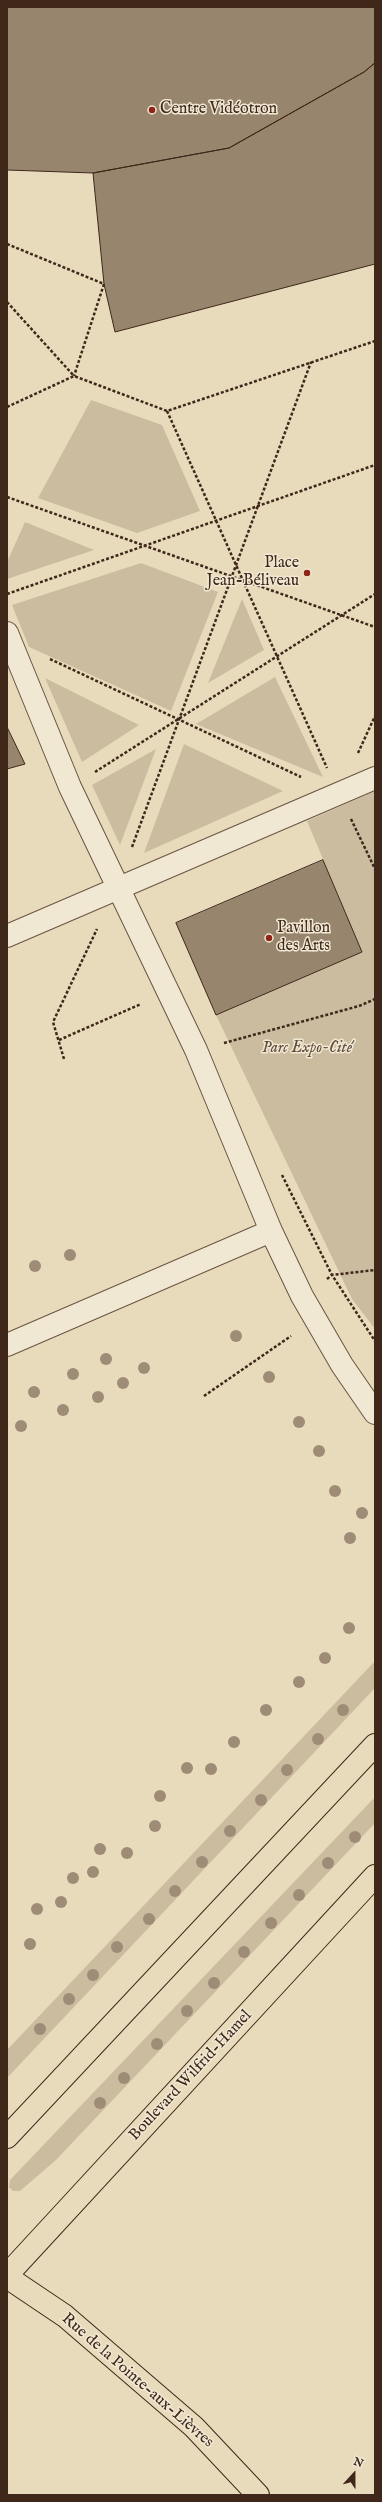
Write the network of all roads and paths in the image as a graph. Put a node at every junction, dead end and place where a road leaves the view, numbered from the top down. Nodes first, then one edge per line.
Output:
1 (7, 244) edge
2 (7, 302) edge
3 (375, 341) edge
4 (311, 362) junction
5 (74, 376) junction
6 (7, 407) edge
7 (167, 411) junction
8 (375, 465) edge
9 (7, 497) edge
10 (258, 507) junction
11 (217, 521) junction
12 (146, 546) junction
13 (236, 565) junction
14 (232, 576) junction
15 (243, 580) junction
16 (7, 594) edge
17 (375, 594) edge
18 (343, 615) junction
19 (375, 626) edge
20 (9, 637) edge
21 (277, 658) junction
22 (180, 719) junction
23 (375, 778) edge
24 (70, 787) junction
25 (339, 795) junction
26 (375, 869) edge
27 (117, 887) junction
28 (7, 936) edge
29 (168, 992) junction
30 (375, 998) edge
31 (59, 1040) junction
32 (218, 1045) dead end
33 (64, 1059) dead end
34 (280, 1171) dead end
35 (271, 1231) junction
36 (375, 1270) edge
37 (332, 1275) junction
38 (302, 1296) junction
39 (315, 1319) junction
40 (375, 1341) edge
41 (7, 1345) edge
42 (204, 1396) dead end
43 (375, 1413) edge
44 (375, 1745) edge
45 (375, 1876) edge
46 (7, 2137) edge
47 (7, 2276) edge
48 (258, 2495) edge

1 - 5 path
2 - 5 path
3 - 4 path
4 - 7 path
4 - 10 path
5 - 6 path
5 - 7 path
7 - 11 path
8 - 10 path
9 - 12 path
10 - 11 path
10 - 13 path
11 - 12 path
11 - 13 path
12 - 14 path
12 - 16 path
13 - 14 path
13 - 15 path
14 - 15 path
14 - 22 path
15 - 18 path
15 - 21 path
17 - 18 path
18 - 19 path
18 - 21 path
20 - 22 path
20 - 24 street
21 - 22 path
21 - 25 path
22 - 24 path
22 - 25 path
22 - 27 path
23 - 25 street
24 - 27 street
25 - 26 path
25 - 27 street
27 - 28 street
27 - 29 street
27 - 31 path
29 - 31 path
29 - 35 street
30 - 32 path
31 - 33 path
34 - 37 path
35 - 38 street
35 - 41 street
36 - 37 path
37 - 38 path
37 - 40 path
38 - 39 street
39 - 42 path
39 - 43 street
44 - 46 main road
45 - 47 main road, Boulevard Wilfrid-Hamel
47 - 48 main road, Rue de la Pointe-aux-Lièvres

